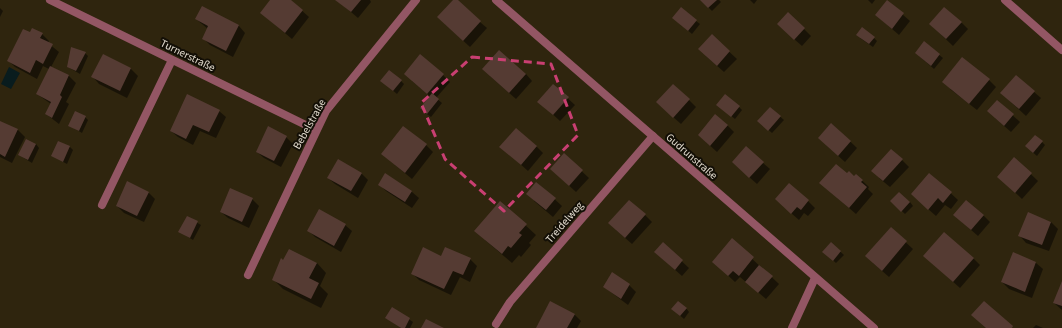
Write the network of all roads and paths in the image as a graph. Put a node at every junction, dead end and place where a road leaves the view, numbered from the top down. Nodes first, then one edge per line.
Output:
1 (50, 0) edge
2 (416, 0) edge
3 (496, 0) edge
4 (1005, 0) edge
5 (1062, 50) edge
6 (172, 60) junction
7 (316, 130) junction
8 (653, 136) junction
9 (102, 205) dead end
10 (248, 275) dead end
11 (816, 278) junction
12 (496, 324) dead end
13 (792, 328) edge
14 (874, 328) edge

1 - 6 street, Turnerstraße
2 - 7 street, Bebelstraße
3 - 8 street, Gudrunstraße
4 - 5 street
6 - 7 street, Turnerstraße
6 - 9 street
7 - 10 street, Bebelstraße
8 - 11 street, Gudrunstraße
8 - 12 street, Treidelweg
11 - 13 street
11 - 14 street, Gudrunstraße

